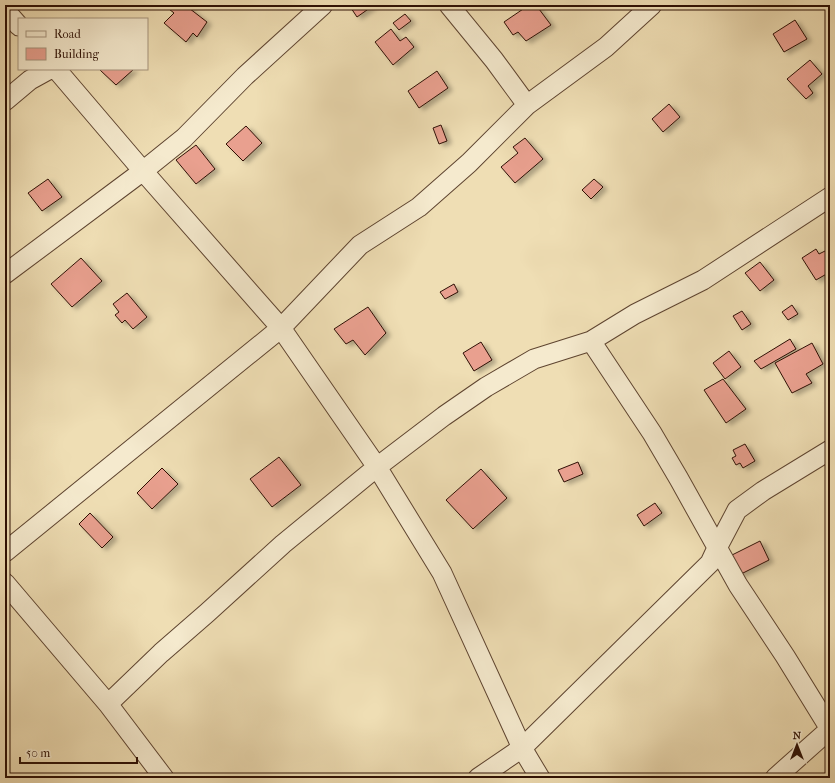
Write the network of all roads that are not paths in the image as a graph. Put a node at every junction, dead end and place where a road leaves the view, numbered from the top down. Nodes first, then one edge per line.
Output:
1 (323, 5) edge
2 (449, 5) edge
3 (652, 5) edge
4 (5, 10) edge
5 (18, 25) edge
6 (48, 70) edge
7 (57, 70) edge
8 (5, 101) edge
9 (527, 105) junction
10 (143, 171) junction
11 (830, 197) edge
12 (5, 274) edge
13 (281, 328) junction
14 (591, 341) junction
15 (830, 450) edge
16 (377, 467) junction
17 (717, 548) junction
18 (5, 552) edge
19 (5, 583) edge
20 (108, 704) junction
21 (830, 729) edge
22 (522, 748) junction
23 (164, 778) edge
24 (478, 778) edge
25 (540, 778) edge
26 (775, 778) edge

1 - 10 street
2 - 9 street
3 - 9 street
4 - 5 street
6 - 8 street
7 - 10 street
9 - 13 street
10 - 12 street
10 - 13 street
11 - 14 street
13 - 16 street
13 - 18 street
14 - 16 street
14 - 17 street
15 - 17 street
16 - 20 street
16 - 22 street
17 - 21 street
17 - 22 street
19 - 20 street
20 - 23 street
21 - 26 street
22 - 24 street
22 - 25 street

